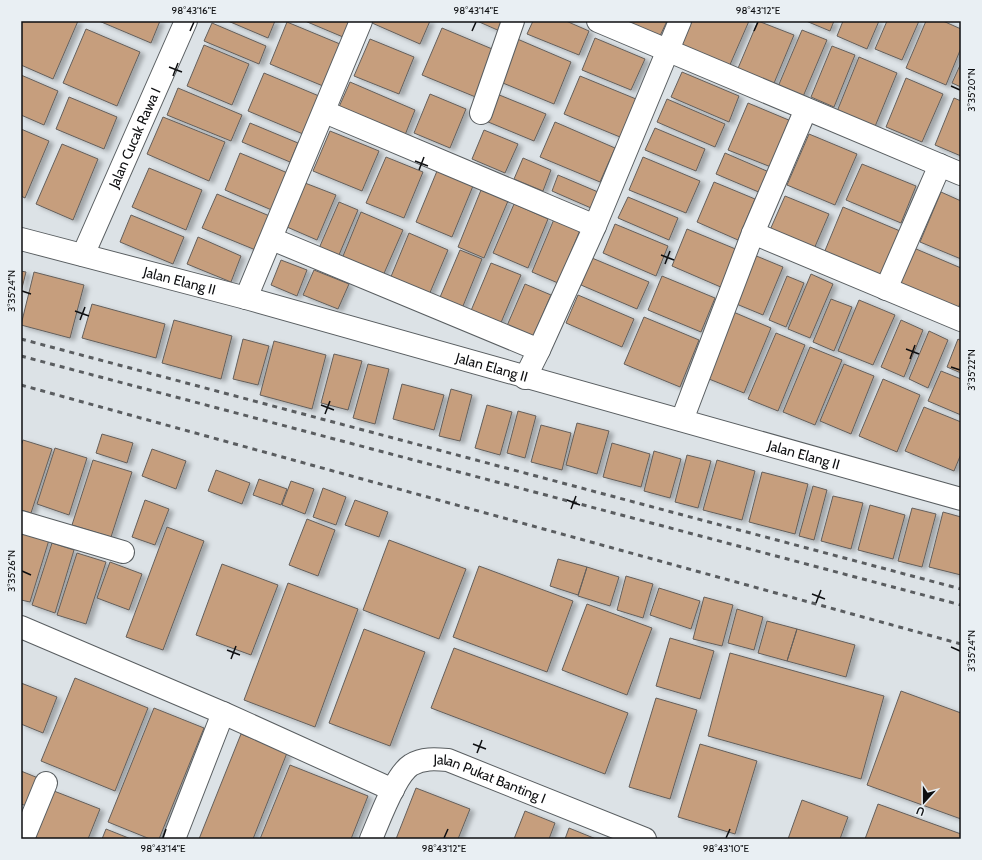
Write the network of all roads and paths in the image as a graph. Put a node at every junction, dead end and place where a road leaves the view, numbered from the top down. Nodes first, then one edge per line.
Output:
1 (186, 21) edge
2 (361, 21) edge
3 (514, 21) edge
4 (598, 21) edge
5 (680, 21) edge
6 (669, 51) junction
7 (806, 109) junction
8 (325, 112) junction
9 (481, 113) dead end
10 (940, 165) junction
11 (961, 174) edge
12 (595, 226) junction
13 (753, 233) junction
14 (21, 239) edge
15 (272, 239) junction
16 (83, 255) junction
17 (886, 289) junction
18 (246, 298) junction
19 (961, 320) edge
20 (539, 350) junction
21 (525, 378) junction
22 (682, 420) junction
23 (960, 497) edge
24 (21, 522) edge
25 (123, 552) dead end
26 (21, 627) edge
27 (223, 714) junction
28 (46, 783) dead end
29 (393, 790) junction
30 (23, 839) edge
31 (174, 839) edge
32 (372, 839) edge
33 (645, 839) edge

1 - 16 street, Jalan Cucak Rawa I
2 - 8 street
3 - 9 street
4 - 6 street
5 - 6 street
6 - 7 street
6 - 12 street
7 - 10 street
7 - 13 street
8 - 12 street
8 - 15 street
10 - 11 street
10 - 17 street
12 - 20 street
13 - 17 street
13 - 22 street
14 - 16 street, Jalan Elang II
15 - 18 street
15 - 20 street
16 - 18 street, Jalan Elang II
17 - 19 street
18 - 21 street, Jalan Elang II
20 - 21 street
21 - 22 street, Jalan Elang II
22 - 23 street, Jalan Elang II
24 - 25 street
26 - 27 street
27 - 29 street
27 - 31 street
28 - 30 street
29 - 32 street, Jalan Pukat Banting I
29 - 33 street, Jalan Pukat Banting I

